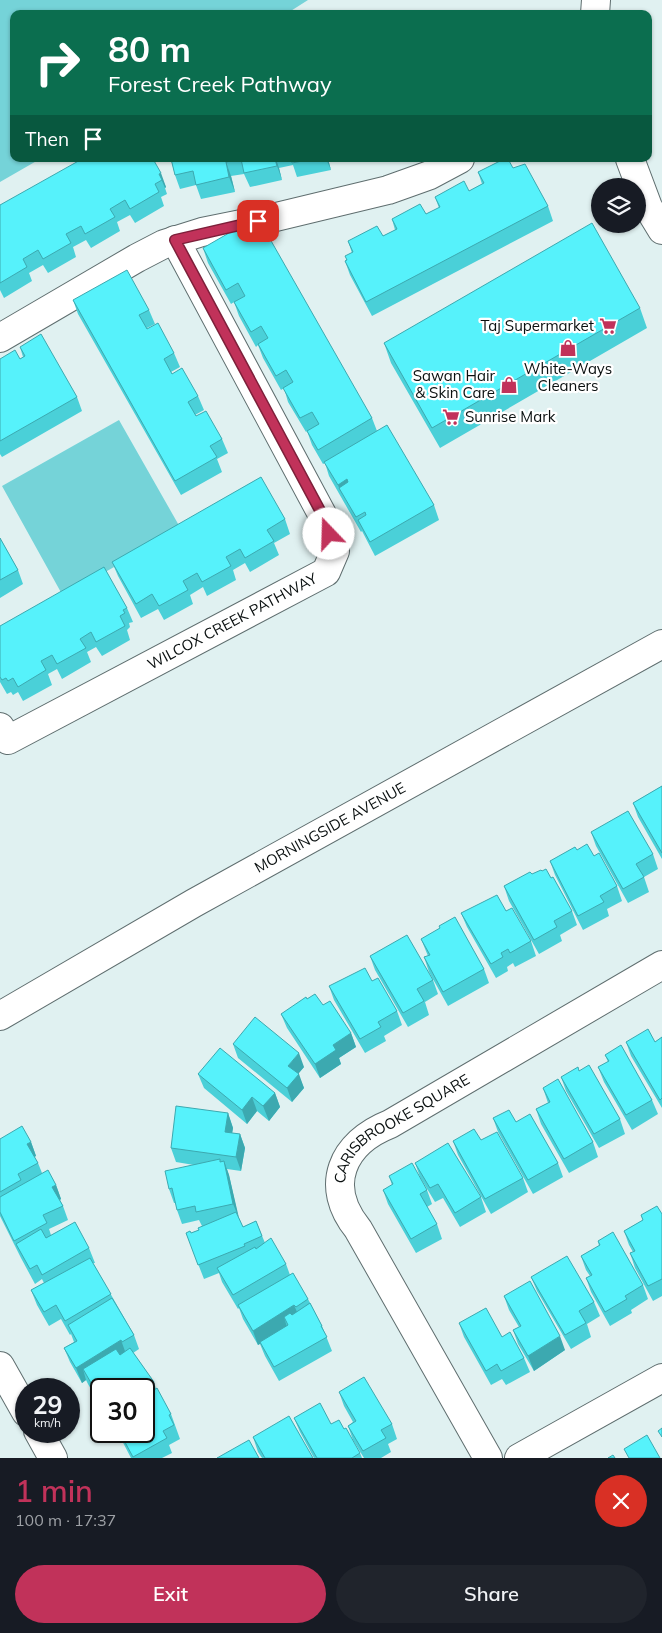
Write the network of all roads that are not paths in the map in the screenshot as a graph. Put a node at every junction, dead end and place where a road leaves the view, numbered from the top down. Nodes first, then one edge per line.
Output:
1 (454, 162) edge
2 (631, 162) edge
3 (662, 230) edge
4 (175, 240) junction
5 (0, 338) edge
6 (662, 644) edge
7 (0, 727) edge
8 (662, 965) edge
9 (0, 1016) edge
10 (0, 1366) edge
11 (662, 1378) edge
12 (15, 1393) edge
13 (45, 1443) edge
14 (53, 1458) edge
15 (488, 1458) edge
16 (519, 1458) edge

1 - 4 street
2 - 3 street
4 - 5 street
4 - 7 street, WILCOX CREEK PATHWAY
6 - 9 street, MORNINGSIDE AVENUE
8 - 15 street, CARISBROOKE SQUARE
10 - 12 street
11 - 16 street
13 - 14 street

